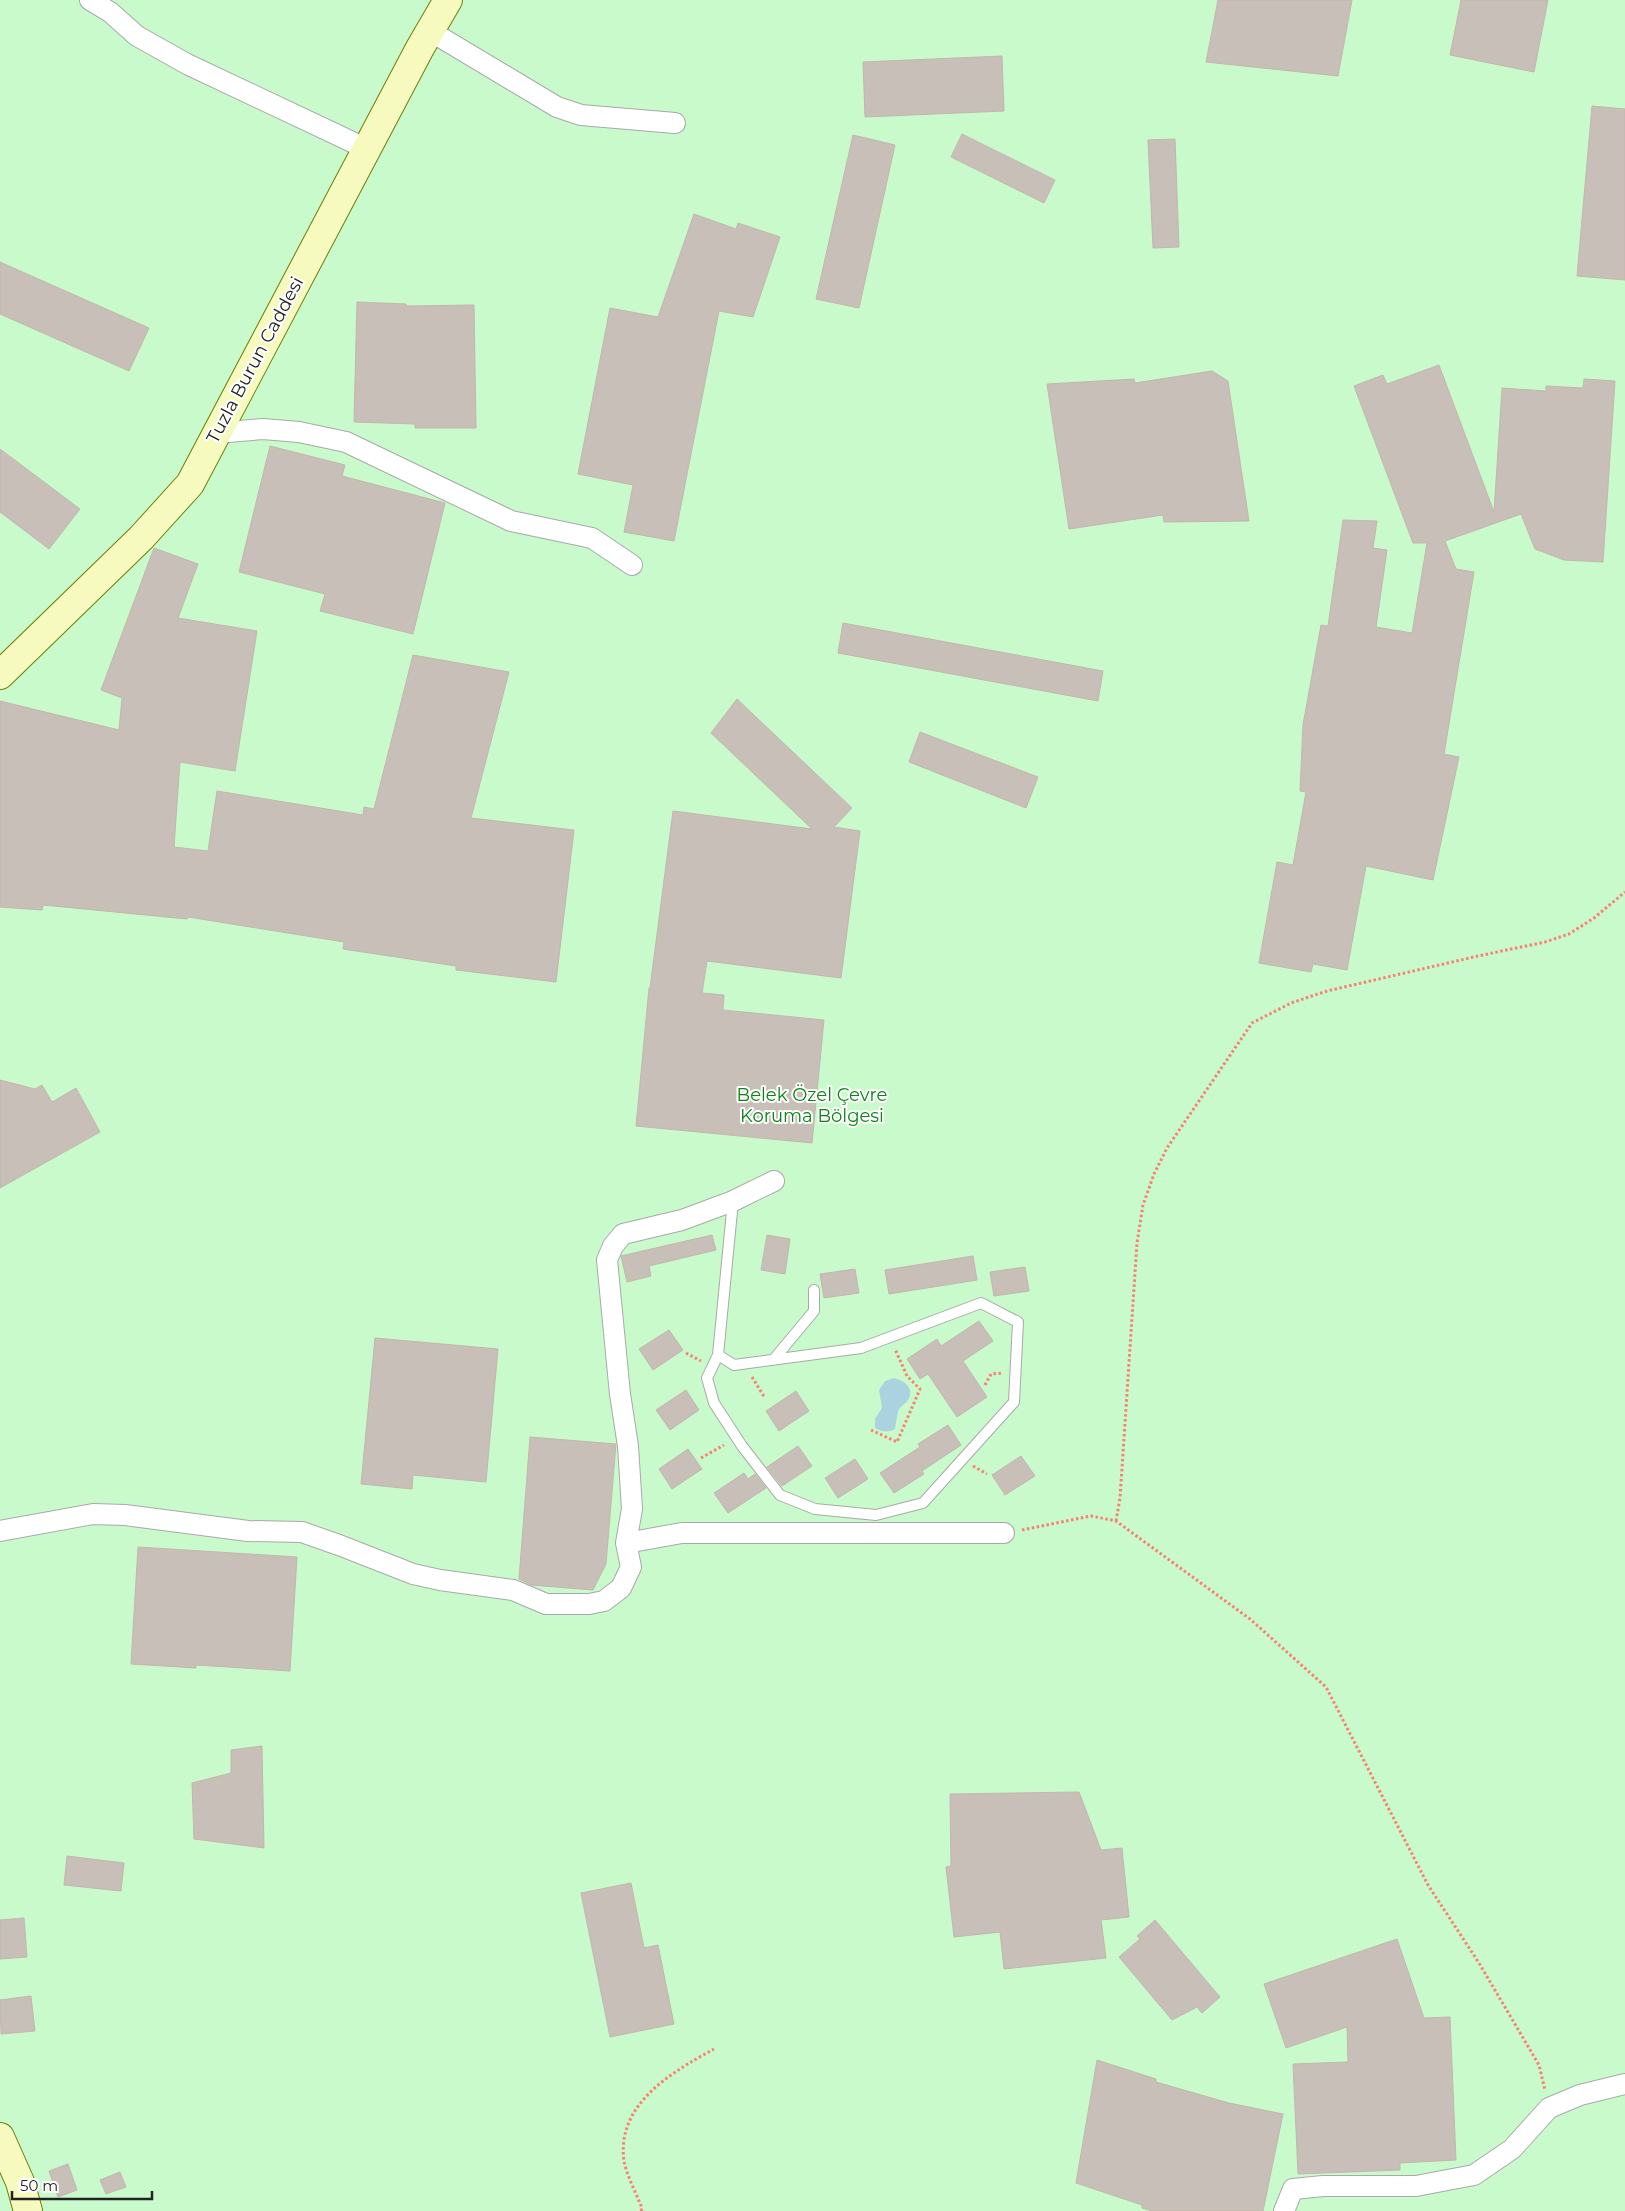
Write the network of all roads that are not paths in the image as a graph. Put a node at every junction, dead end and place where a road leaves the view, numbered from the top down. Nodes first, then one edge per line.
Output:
1 (90, 0) edge
2 (448, 0) edge
3 (430, 31) junction
4 (675, 123) dead end
5 (367, 149) junction
6 (216, 433) junction
7 (632, 565) dead end
8 (0, 675) edge
9 (774, 1181) dead end
10 (733, 1201) junction
11 (814, 1290) dead end
12 (718, 1355) junction
13 (774, 1359) junction
14 (0, 1531) edge
15 (1004, 1533) road end
16 (626, 1543) junction
17 (1625, 2084) edge
18 (0, 2137) edge
19 (28, 2211) edge
20 (1284, 2211) edge

1 - 5 street
2 - 3 main road, Tuzla Burun Caddesi
3 - 4 street
3 - 5 main road, Tuzla Burun Caddesi
5 - 6 main road, Tuzla Burun Caddesi
6 - 7 street
6 - 8 main road, Tuzla Burun Caddesi
9 - 10 street
10 - 12 lane
10 - 16 street
11 - 13 lane
12 - 13 lane
12 - 13 lane
14 - 16 street
15 - 16 street
17 - 20 street
18 - 19 main road

